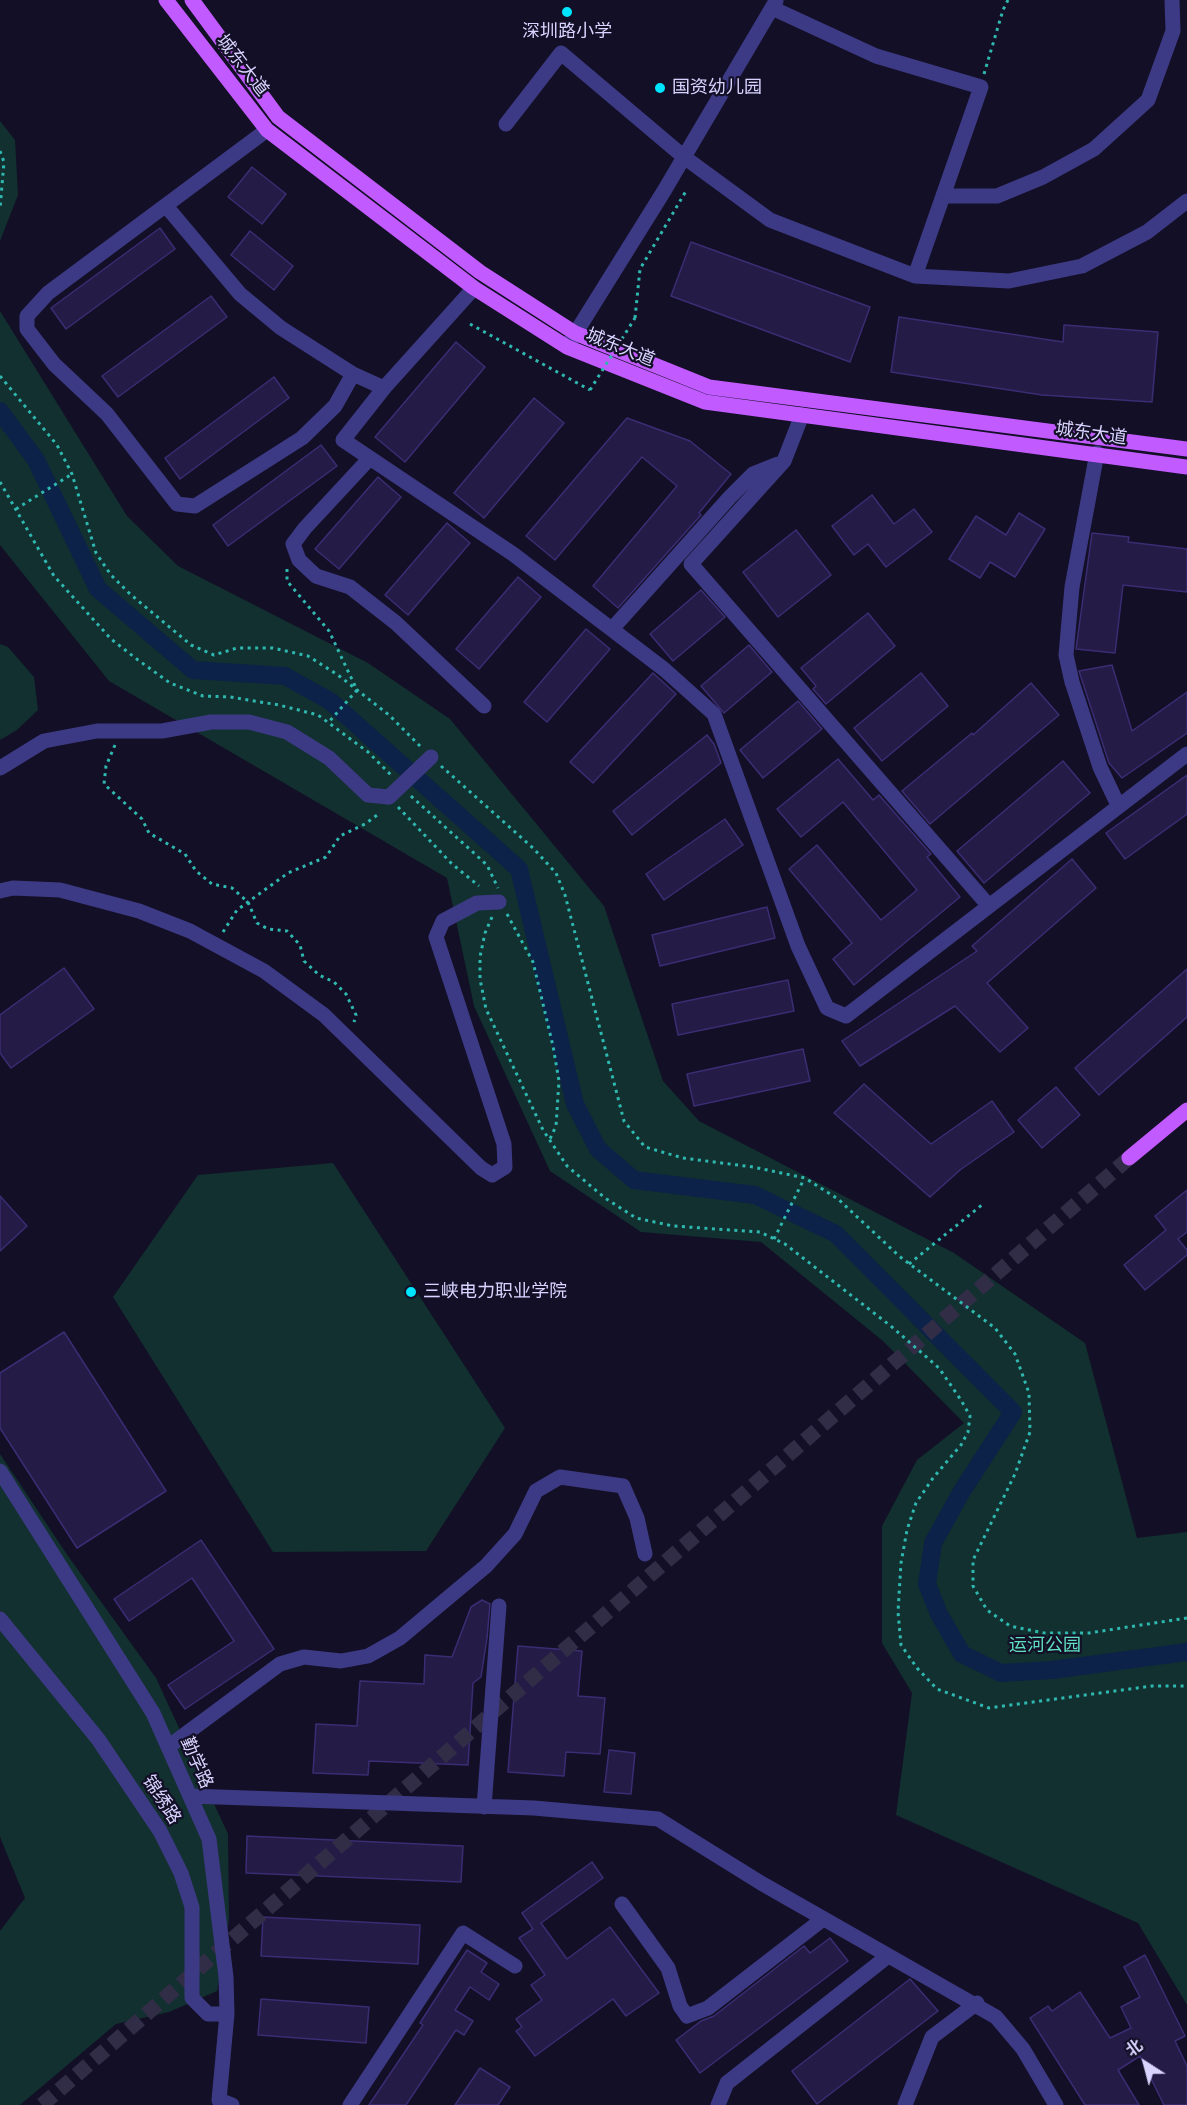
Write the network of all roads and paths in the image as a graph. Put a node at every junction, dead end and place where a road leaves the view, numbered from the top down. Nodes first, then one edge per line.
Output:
1 (166, 0) edge
2 (192, 0) edge
3 (1008, 0) edge
4 (1172, 0) edge
5 (774, 4) edge
6 (981, 87) junction
7 (506, 124) dead end
8 (267, 130) junction
9 (0, 151) edge
10 (684, 157) junction
11 (686, 191) dead end
12 (944, 196) junction
13 (1187, 201) edge
14 (166, 206) junction
15 (0, 209) edge
16 (915, 276) junction
17 (474, 288) junction
18 (470, 324) dead end
19 (575, 333) junction
20 (567, 347) junction
21 (353, 374) junction
22 (0, 376) edge
23 (384, 388) junction
24 (801, 415) junction
25 (1187, 449) edge
26 (1097, 453) junction
27 (370, 458) junction
28 (784, 461) junction
29 (1187, 467) edge
30 (72, 474) junction
31 (0, 482) edge
32 (16, 509) junction
33 (293, 544) junction
34 (612, 629) junction
35 (357, 690) junction
36 (484, 706) dead end
37 (328, 723) junction
38 (122, 731) junction
39 (1187, 754) edge
40 (431, 757) junction
41 (0, 768) edge
42 (399, 783) dead end
43 (406, 790) dead end
44 (389, 797) junction
45 (1118, 805) junction
46 (0, 891) edge
47 (248, 902) junction
48 (499, 902) junction
49 (989, 906) junction
50 (216, 945) junction
51 (350, 1038) junction
52 (1187, 1110) edge
53 (550, 1140) junction
54 (1130, 1158) tunnel mouth
55 (805, 1178) junction
56 (983, 1204) dead end
57 (774, 1239) junction
58 (909, 1264) junction
59 (0, 1471) edge
60 (645, 1554) dead end
61 (499, 1606) dead end
62 (1187, 1618) edge
63 (0, 1619) edge
64 (1187, 1686) edge
65 (168, 1747) junction
66 (190, 1797) junction
67 (484, 1807) junction
68 (622, 1904) dead end
69 (823, 1919) junction
70 (888, 1956) junction
71 (515, 1966) dead end
72 (976, 2003) junction
73 (227, 2014) junction
74 (232, 2105) edge
75 (350, 2105) edge
76 (718, 2105) edge
77 (905, 2105) edge
78 (1056, 2105) edge

1 - 8 main road, 城东大道
2 - 19 main road, 城东大道
3 - 6 path
4 - 12 street
5 - 6 street
5 - 10 street
6 - 12 street
7 - 10 street
8 - 14 street
8 - 17 main road, 城东大道
9 - 15 path
10 - 16 street
10 - 19 street
11 - 18 path, bridge
12 - 16 street
13 - 16 street
14 - 21 street
14 - 21 street
17 - 20 main road, 城东大道
17 - 23 street
19 - 20 street
19 - 25 main road, 城东大道
20 - 24 main road, 城东大道
21 - 23 street
22 - 30 path
23 - 27 street
24 - 26 main road, 城东大道
24 - 28 street
26 - 29 main road, 城东大道
26 - 45 street
27 - 33 street
27 - 34 street
28 - 34 street
28 - 49 street
30 - 32 path
30 - 35 path
31 - 32 path
32 - 37 path
33 - 35 path
33 - 36 street
34 - 49 street
35 - 37 path
35 - 40 path
37 - 42 path
38 - 41 street
38 - 44 street
38 - 47 path
39 - 45 street
40 - 44 street, bridge
40 - 55 path
43 - 48 path
44 - 47 path
44 - 48 path
45 - 49 street
46 - 50 street
47 - 50 path
47 - 51 path
48 - 51 street
48 - 53 path
48 - 53 path
50 - 51 street
52 - 54 main road
53 - 57 path
55 - 57 path
55 - 58 path
56 - 58 path
57 - 64 path
58 - 62 path
59 - 65 street, 勤学路
60 - 65 street
61 - 67 street
63 - 73 street, 锦绣路
65 - 66 street, 勤学路
66 - 67 street
66 - 73 street, 勤学路
67 - 69 street
68 - 69 street
69 - 70 street
70 - 72 street
70 - 76 street
71 - 75 street
72 - 77 street
72 - 78 street
73 - 74 street, 勤学路

